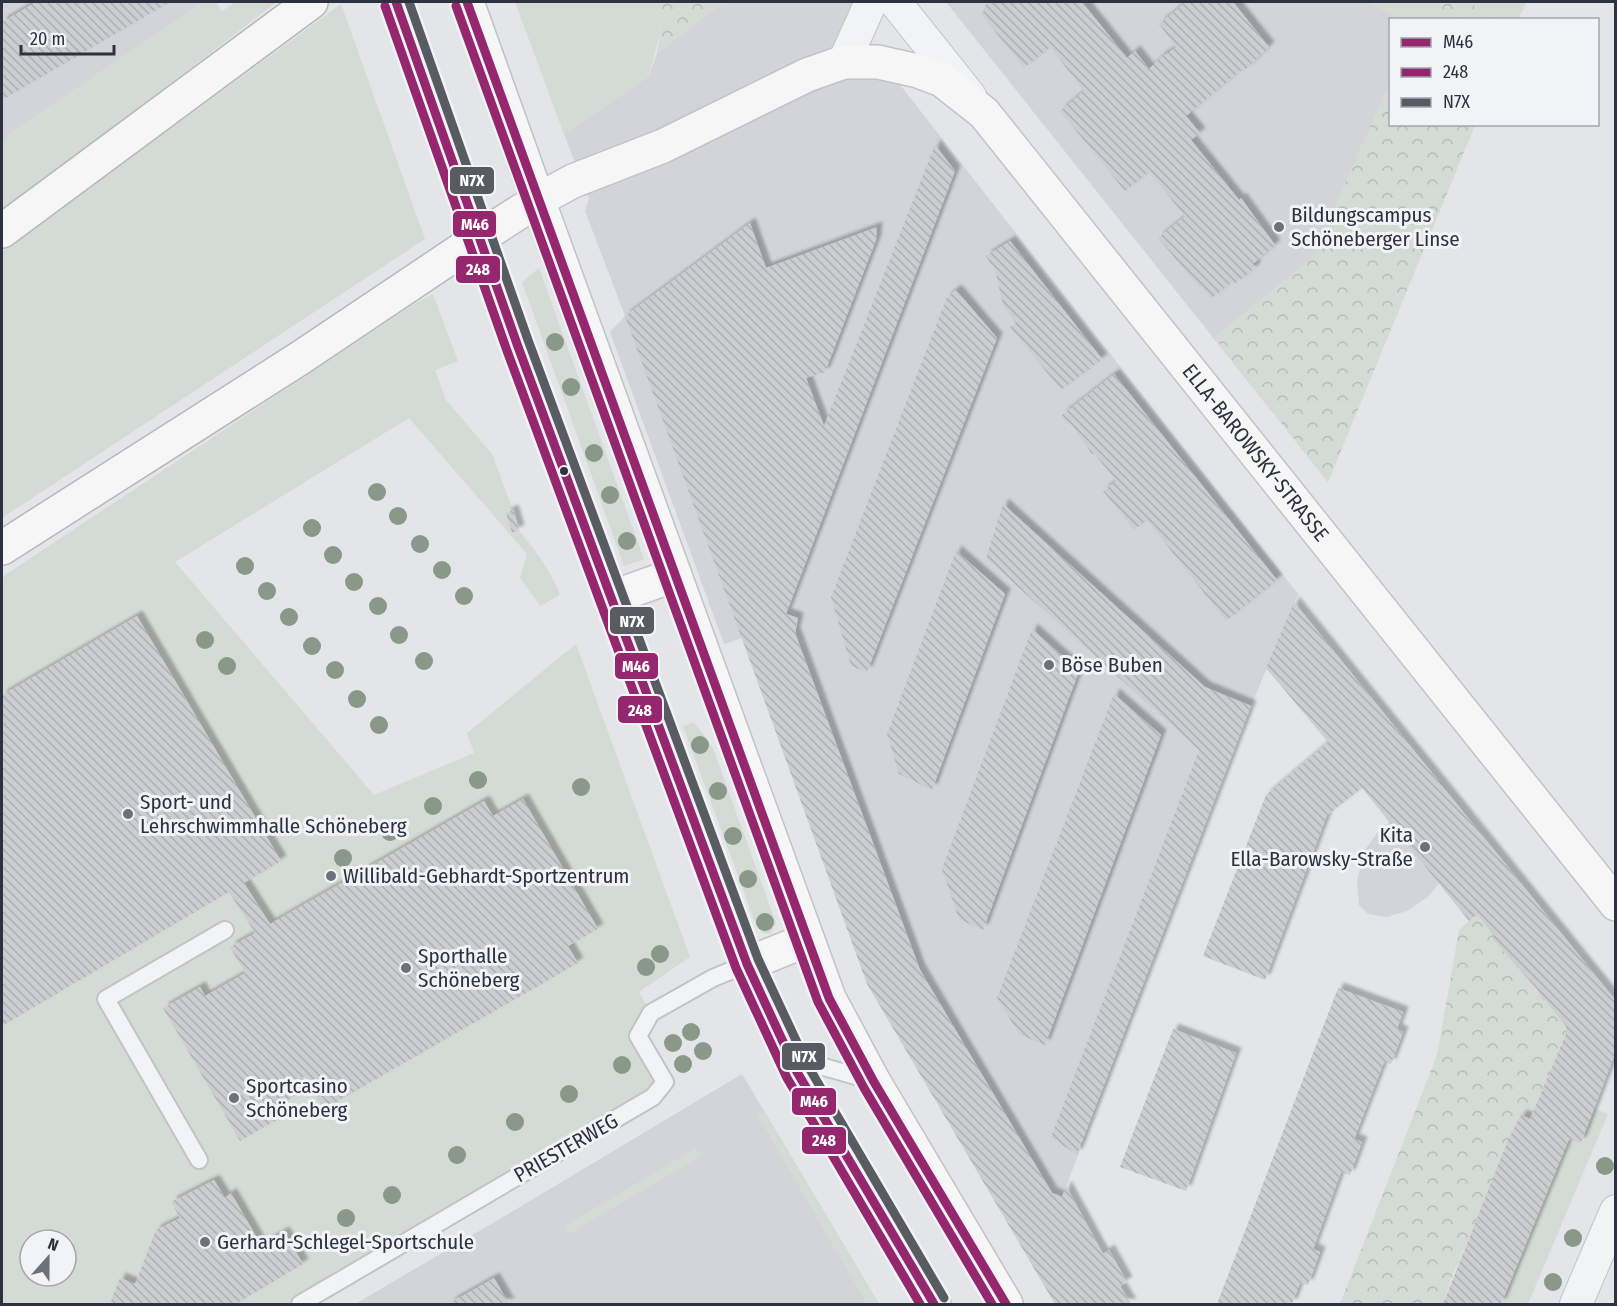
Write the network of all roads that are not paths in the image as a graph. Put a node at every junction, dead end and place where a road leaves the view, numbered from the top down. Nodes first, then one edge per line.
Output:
1 (311, 2) edge
2 (396, 2) edge
3 (467, 2) edge
4 (871, 2) edge
5 (895, 2) edge
6 (844, 62) junction
7 (984, 113) junction
8 (538, 200) junction
9 (2, 231) edge
10 (479, 238) junction
11 (2, 548) edge
12 (675, 575) junction
13 (613, 597) junction
14 (1616, 904) edge
15 (225, 930) dead end
16 (807, 940) junction
17 (747, 964) junction
18 (797, 1072) junction
19 (874, 1082) junction
20 (199, 1160) dead end
21 (1616, 1210) edge
22 (300, 1305) edge
23 (934, 1305) edge
24 (1006, 1305) edge
25 (1576, 1305) edge

1 - 9 main road
2 - 10 main road
3 - 8 main road
4 - 6 street
5 - 7 street, ELLA-BAROWSKY-STRASSE
6 - 7 main road
6 - 8 main road
7 - 14 main road, ELLA-BAROWSKY-STRASSE
8 - 10 main road
8 - 12 main road
10 - 11 main road
10 - 13 main road
12 - 13 main road
12 - 16 main road
13 - 17 main road
15 - 20 lane
16 - 17 main road
16 - 19 main road
17 - 18 main road
17 - 22 lane, PRIESTERWEG
18 - 19 lane
18 - 23 main road
19 - 24 main road
21 - 25 street

